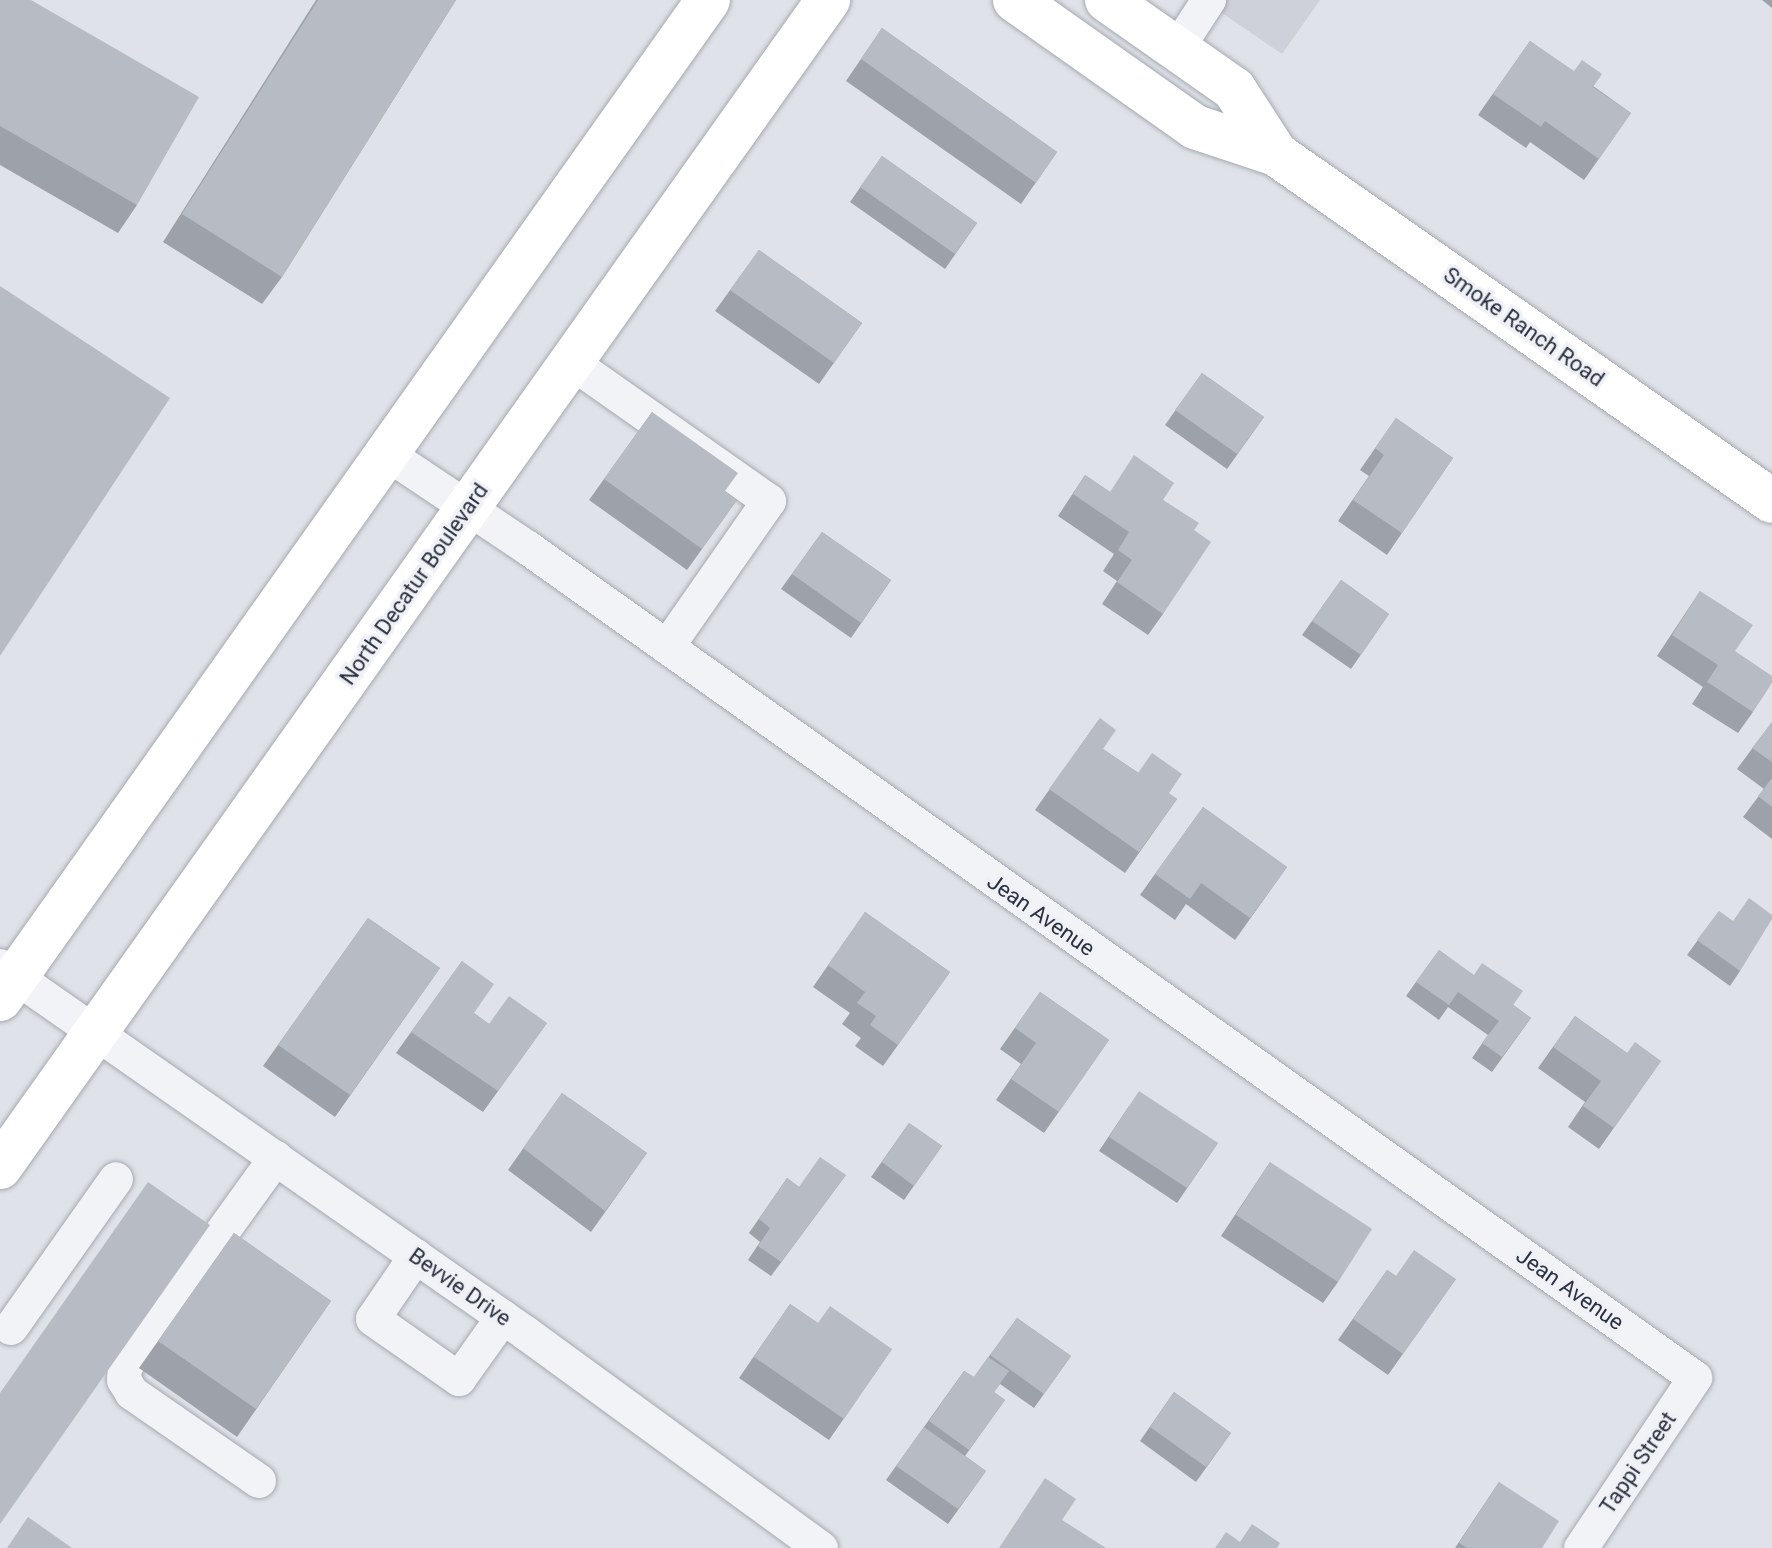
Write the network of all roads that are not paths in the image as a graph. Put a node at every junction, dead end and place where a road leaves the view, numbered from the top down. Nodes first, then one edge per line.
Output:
1 (708, 0) edge
2 (828, 0) edge
3 (1015, 0) edge
4 (1107, 0) edge
5 (1209, 0) edge
6 (1177, 49) junction
7 (1276, 154) junction
8 (571, 362) junction
9 (386, 453) junction
10 (1772, 501) edge
11 (468, 509) junction
12 (667, 647) junction
13 (5, 980) edge
14 (96, 1031) junction
15 (276, 1158) junction
16 (0, 1167) edge
17 (116, 1179) dead end
18 (416, 1256) junction
19 (503, 1317) junction
20 (4, 1331) edge
21 (1695, 1378) joint
22 (259, 1481) dead end
23 (821, 1548) edge
24 (1581, 1548) edge

1 - 9 main road
2 - 8 main road, North Decatur Boulevard
3 - 7 main road, Smoke Ranch Road
4 - 6 main road, Smoke Ranch Road
5 - 6 street
6 - 7 main road, Smoke Ranch Road
7 - 10 main road, Smoke Ranch Road
8 - 11 main road, North Decatur Boulevard
8 - 12 street
9 - 11 street, Jean Avenue
9 - 13 main road
11 - 12 street, Jean Avenue
11 - 14 main road, North Decatur Boulevard
12 - 21 street, Jean Avenue
13 - 14 street, Bevvie Drive
14 - 15 street, Bevvie Drive
14 - 16 main road, North Decatur Boulevard
15 - 18 street, Bevvie Drive
15 - 22 street
17 - 20 street
18 - 19 street, Bevvie Drive
18 - 19 street
19 - 23 street, Bevvie Drive
21 - 24 street, Tappi Street

